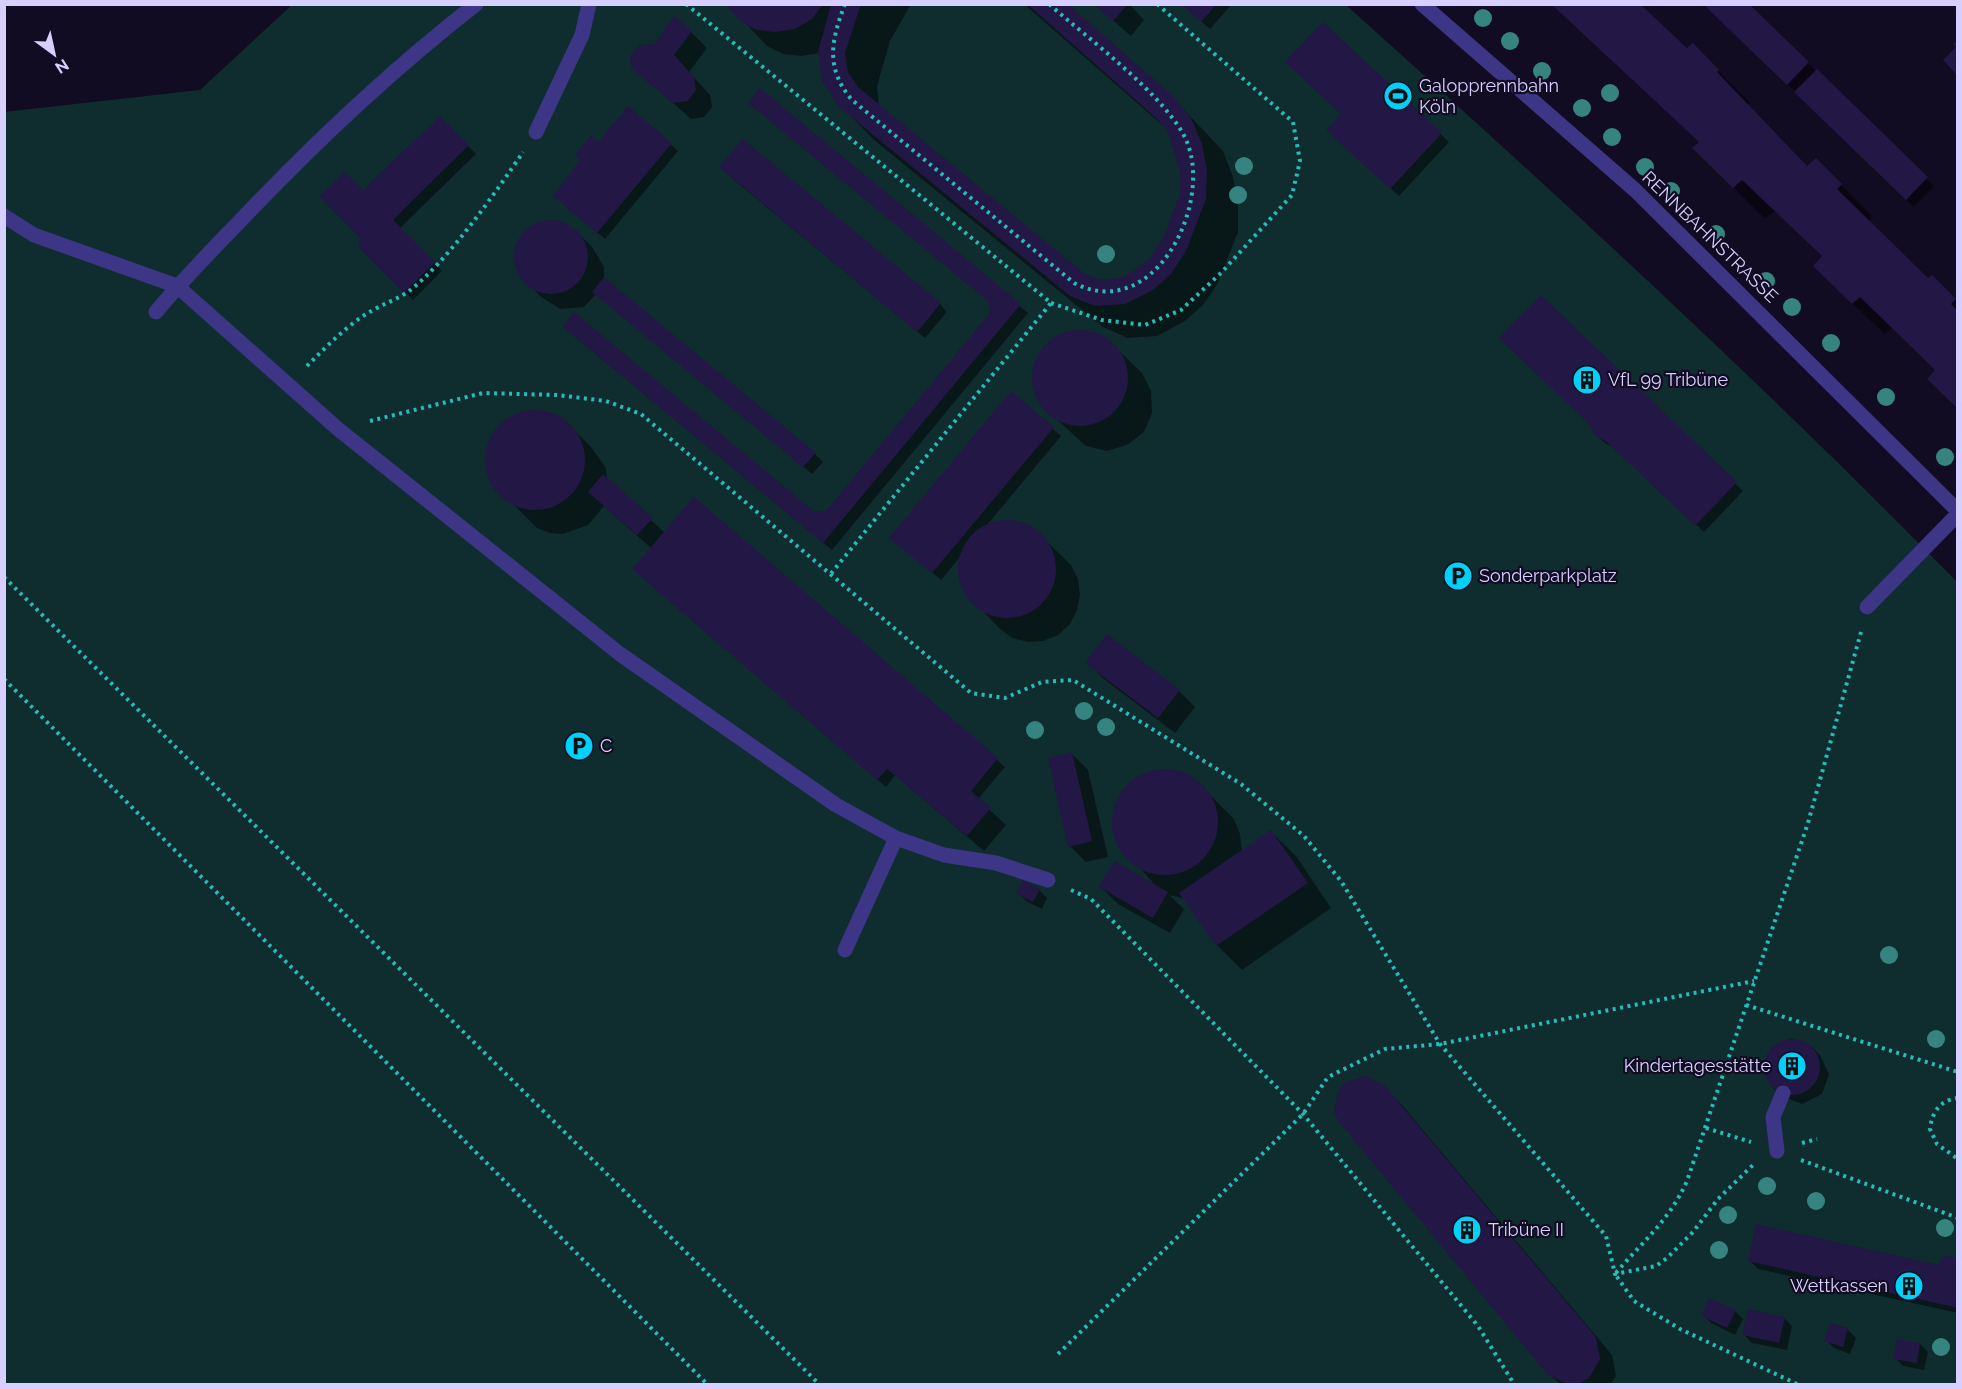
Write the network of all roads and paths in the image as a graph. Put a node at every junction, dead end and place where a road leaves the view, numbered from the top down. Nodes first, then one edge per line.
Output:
1 (476, 4) edge
2 (590, 4) edge
3 (686, 4) edge
4 (845, 4) edge
5 (1049, 4) edge
6 (1157, 4) edge
7 (1422, 4) edge
8 (536, 132) joint
9 (4, 216) edge
10 (177, 286) junction
11 (1051, 303) junction
12 (156, 312) dead end
13 (288, 385) junction
14 (338, 429) junction
15 (1958, 512) edge
16 (830, 576) junction
17 (4, 577) edge
18 (1867, 608) joint
19 (4, 679) edge
20 (896, 838) junction
21 (1048, 880) joint
22 (844, 950) dead end
23 (1754, 981) junction
24 (1746, 1005) junction
25 (1440, 1044) junction
26 (1958, 1072) edge
27 (1783, 1093) dead end
28 (1958, 1098) edge
29 (1303, 1114) junction
30 (1706, 1128) junction
31 (1817, 1139) dead end
32 (1777, 1151) junction
33 (1958, 1159) edge
34 (1958, 1218) edge
35 (1615, 1274) junction
36 (1058, 1354) dead end
37 (707, 1384) edge
38 (819, 1384) edge
39 (1514, 1384) edge
40 (1797, 1384) edge

1 - 10 street
2 - 8 street
3 - 11 path
4 - 5 path
6 - 11 path
7 - 15 street, RENNBAHNSTRASSE
8 - 13 path
9 - 10 street
10 - 12 street
10 - 13 street
11 - 16 path
13 - 14 street
14 - 16 path
14 - 20 street
15 - 18 street
16 - 25 path
17 - 38 path
18 - 23 path
19 - 37 path
20 - 21 street
20 - 22 street
21 - 29 path
23 - 24 path
23 - 25 path
24 - 26 path
24 - 30 path
25 - 29 path
25 - 35 path
27 - 32 street
28 - 33 path
29 - 36 path
29 - 39 path
30 - 32 path
30 - 35 path
31 - 32 path
32 - 34 path
32 - 35 path
35 - 40 path

